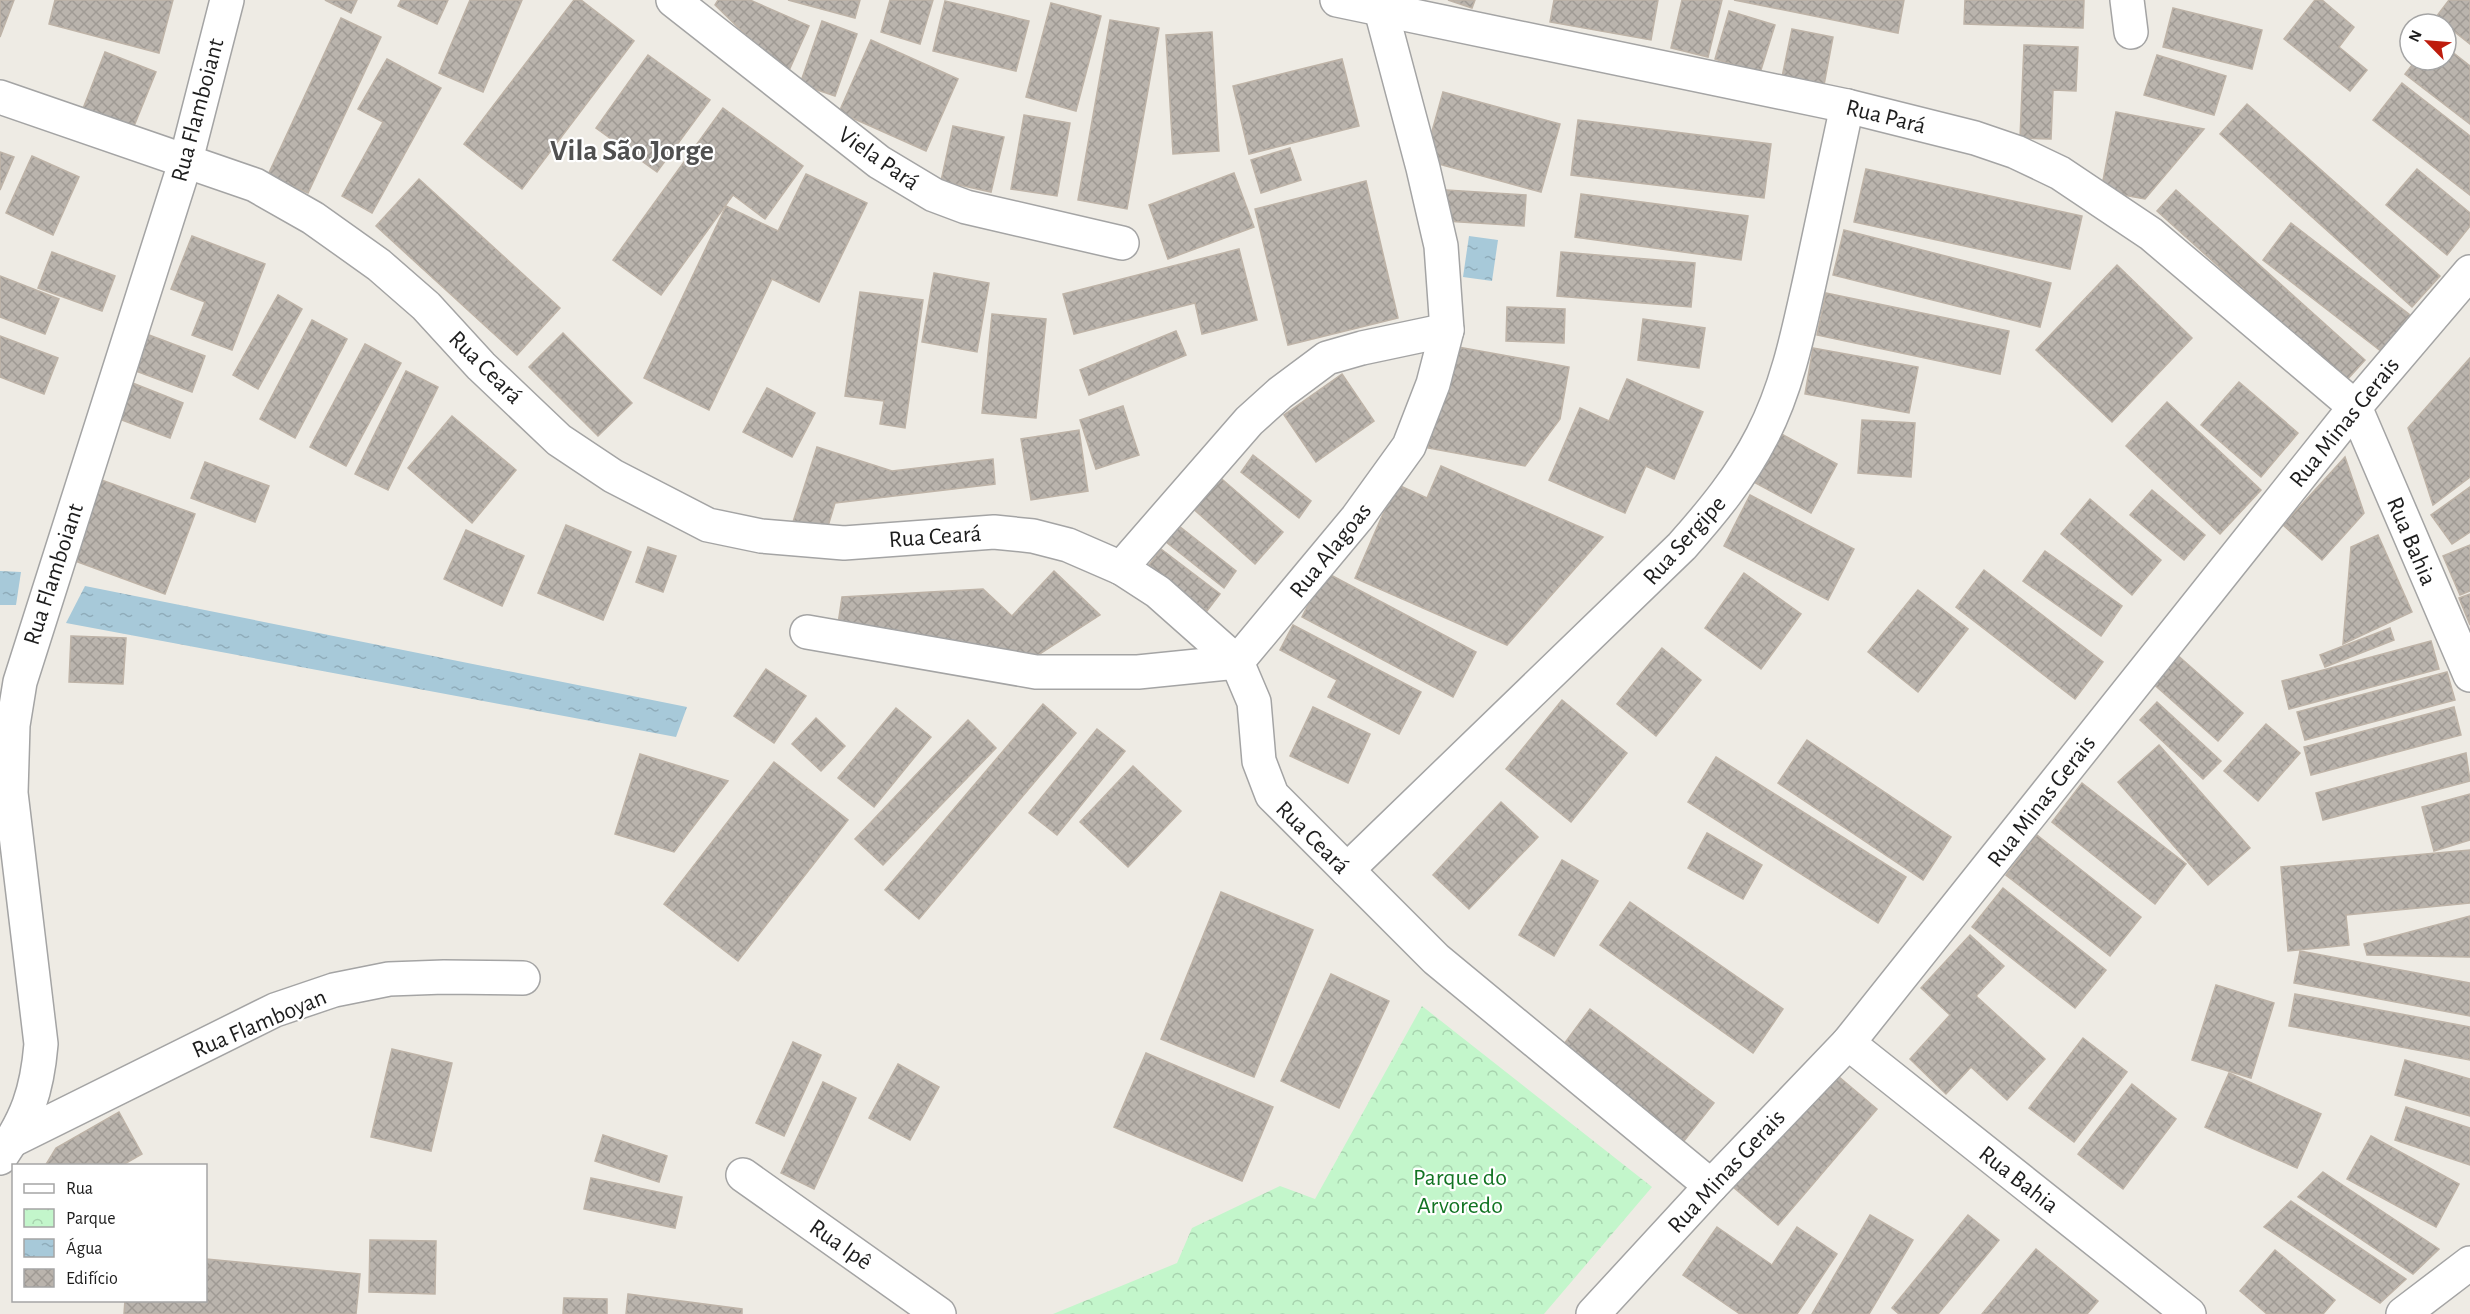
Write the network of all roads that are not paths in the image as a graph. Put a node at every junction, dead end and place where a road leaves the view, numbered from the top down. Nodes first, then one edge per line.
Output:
1 (227, 0) edge
2 (673, 0) edge
3 (1337, 0) edge
4 (2127, 0) edge
5 (1381, 10) junction
6 (2131, 32) dead end
7 (0, 97) edge
8 (1847, 106) junction
9 (186, 160) junction
10 (1122, 243) dead end
11 (2470, 272) edge
12 (1447, 330) junction
13 (2355, 407) junction
14 (1121, 568) junction
15 (807, 632) dead end
16 (1237, 662) junction
17 (2470, 675) edge
18 (1347, 870) junction
19 (523, 978) dead end
20 (1848, 1043) junction
21 (6, 1149) edge
22 (743, 1174) dead end
23 (1711, 1186) junction
24 (2470, 1263) edge
25 (939, 1314) edge
26 (1593, 1314) edge
27 (2189, 1314) edge
28 (2403, 1314) edge

1 - 9 street, Rua Flamboiant
2 - 10 street, Viela Pará
3 - 5 street, Rua Pará
4 - 6 street
5 - 8 street, Rua Pará
5 - 12 street, Rua Alagoas
7 - 9 street, Rua Ceará
8 - 13 street, Rua Pará
8 - 18 street, Rua Sergipe
9 - 14 street, Rua Ceará
9 - 21 street, Rua Flamboiant
11 - 13 street, Rua Minas Gerais
12 - 14 street
12 - 16 street, Rua Alagoas
13 - 17 street, Rua Bahia
13 - 20 street, Rua Minas Gerais
14 - 16 street, Rua Ceará
15 - 16 street
16 - 18 street, Rua Ceará
18 - 23 street, Rua Ceará
19 - 21 street, Rua Flamboyan
20 - 23 street, Rua Minas Gerais
20 - 27 street, Rua Bahia
22 - 25 street, Rua Ipê
23 - 26 street, Rua Minas Gerais
24 - 28 street

